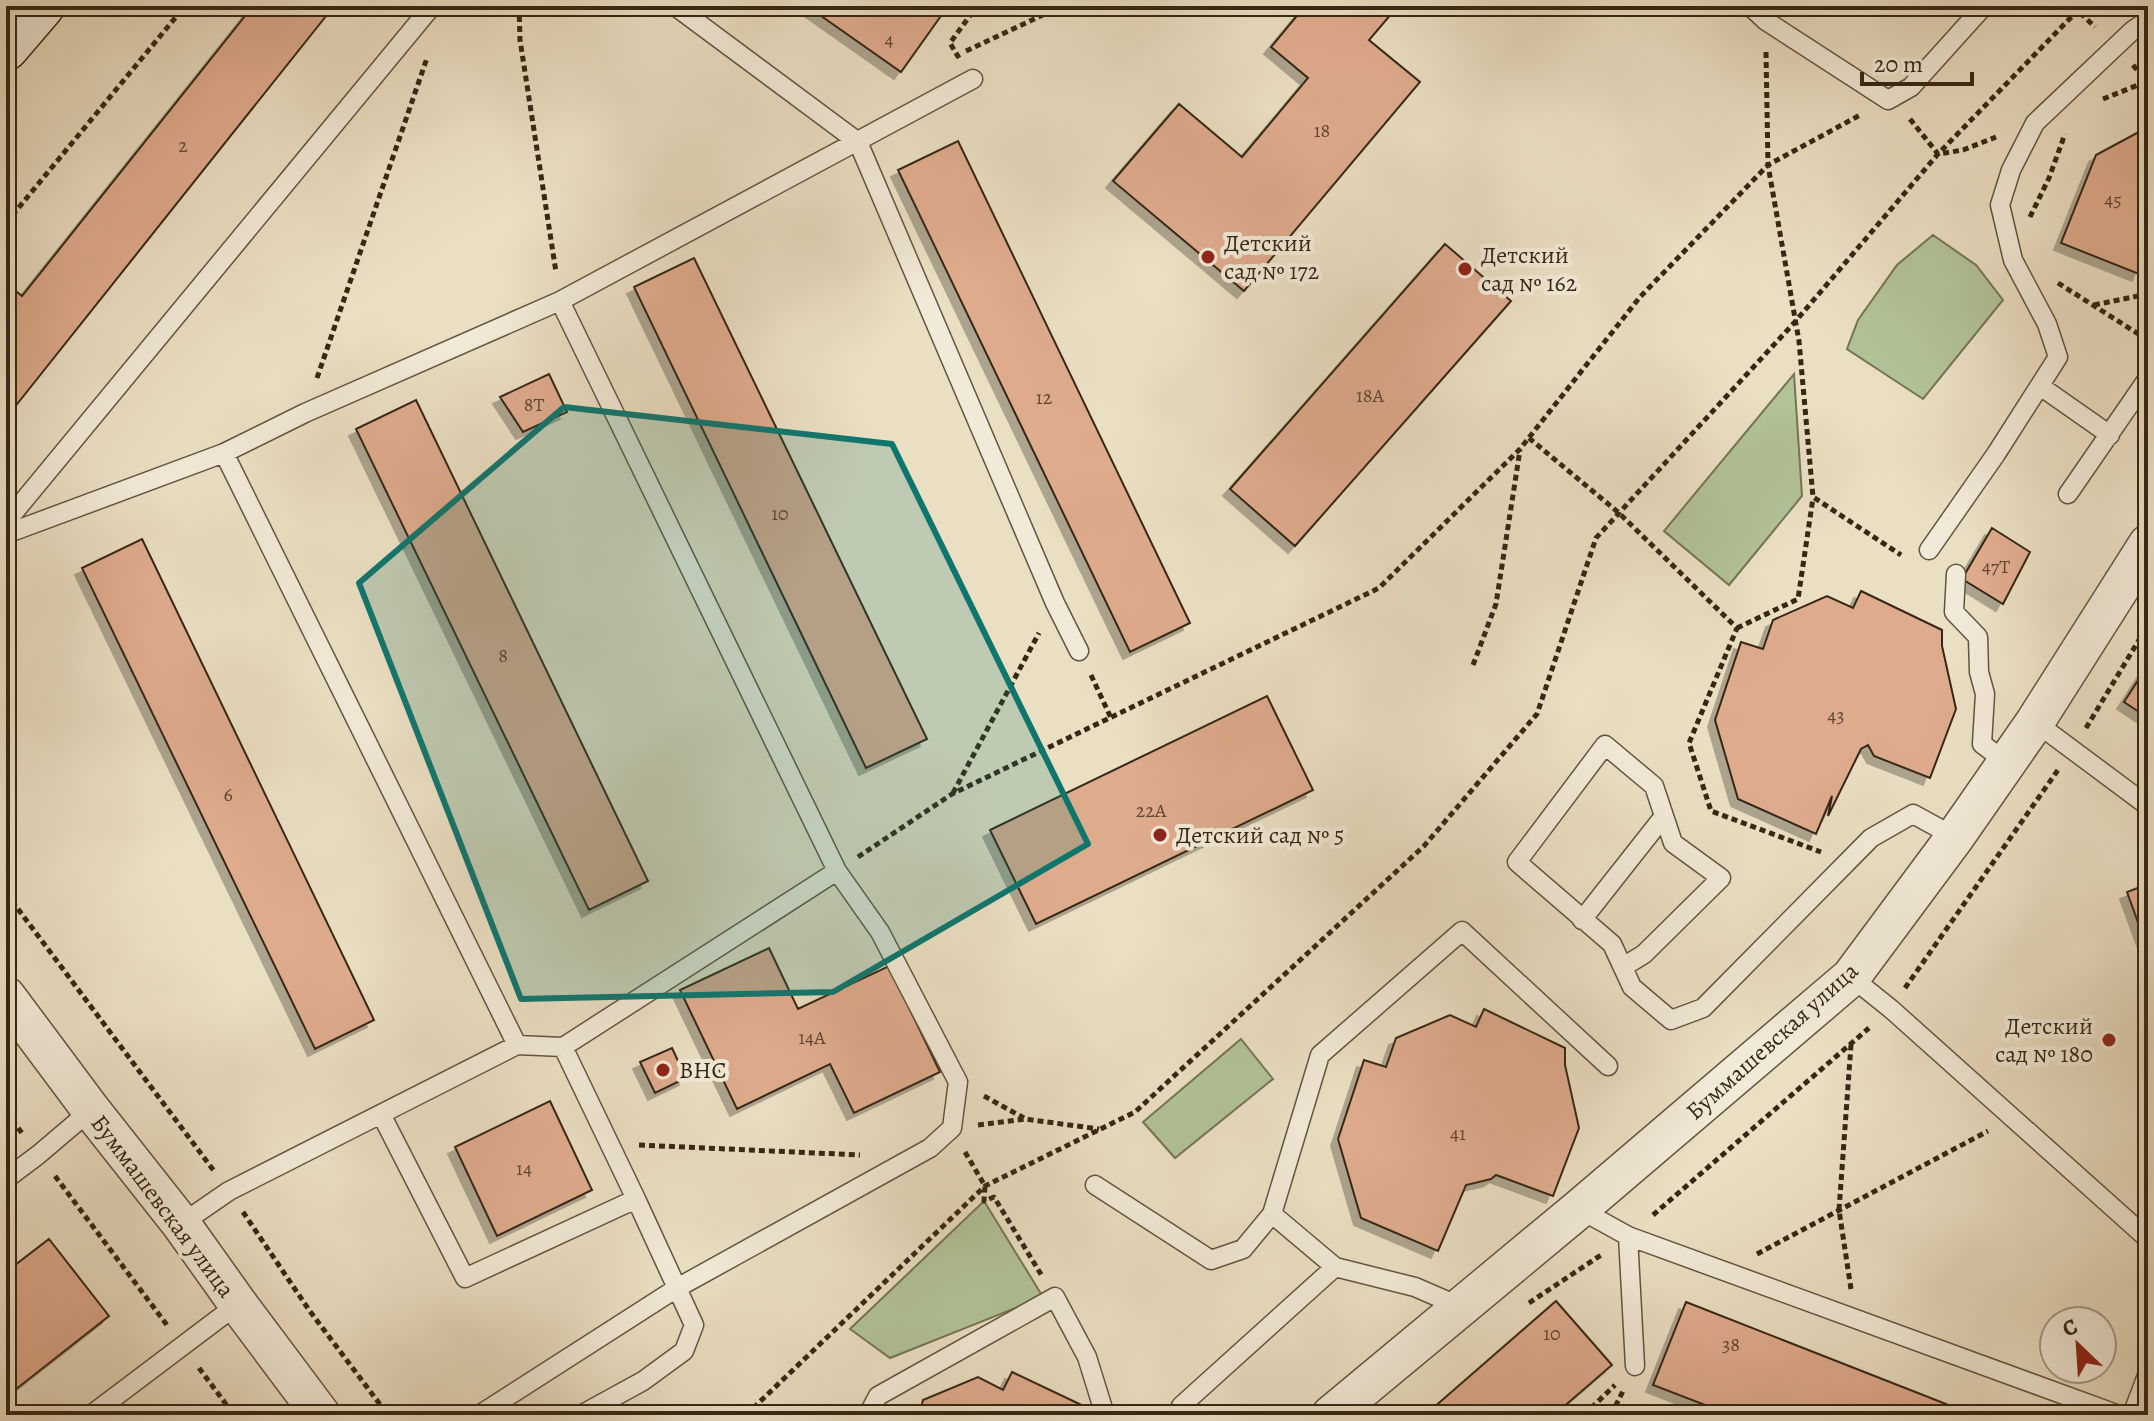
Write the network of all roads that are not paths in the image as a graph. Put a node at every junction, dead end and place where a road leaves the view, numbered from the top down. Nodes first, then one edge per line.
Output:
1 (42, 6) edge
2 (432, 6) edge
3 (675, 6) edge
4 (1750, 6) edge
5 (1984, 6) edge
6 (2148, 20) edge
7 (6, 48) edge
8 (973, 79) road end
9 (858, 142) junction
10 (560, 301) junction
11 (2148, 378) edge
12 (2040, 386) junction
13 (2110, 435) junction
14 (224, 453) junction
15 (2068, 494) dead end
16 (6, 522) edge
17 (6, 534) edge
18 (2148, 544) edge
19 (1929, 550) dead end
20 (1956, 574) dead end
21 (1079, 651) road end
22 (2035, 722) junction
23 (2006, 762) junction
24 (2148, 807) edge
25 (1664, 816) junction
26 (1955, 837) junction
27 (837, 871) junction
28 (1582, 920) junction
29 (1623, 967) junction
30 (1851, 977) junction
31 (6, 996) edge
32 (517, 1045) junction
33 (563, 1047) junction
34 (1608, 1066) dead end
35 (91, 1110) junction
36 (381, 1114) junction
37 (6, 1179) edge
38 (1095, 1185) dead end
39 (636, 1199) junction
40 (1579, 1209) junction
41 (1272, 1214) junction
42 (181, 1224) junction
43 (1628, 1236) junction
44 (2148, 1239) edge
45 (1335, 1267) junction
46 (677, 1288) junction
47 (238, 1304) junction
48 (1461, 1307) junction
49 (1635, 1366) road end
50 (2148, 1373) edge
51 (1181, 1406) dead end
52 (91, 1415) edge
53 (321, 1415) edge
54 (479, 1415) edge
55 (581, 1415) edge
56 (868, 1415) edge
57 (1105, 1415) edge
58 (1331, 1415) edge
59 (2119, 1415) edge
60 (2132, 1415) edge

1 - 7 street
2 - 16 lane
3 - 9 lane
4 - 5 lane
6 - 12 lane
8 - 9 lane
9 - 10 lane
9 - 21 lane
10 - 14 lane
10 - 27 lane
11 - 13 lane
12 - 13 lane
12 - 19 lane
13 - 15 lane
14 - 17 lane
14 - 32 lane
18 - 22 street, Буммашевская улица
20 - 23 lane
22 - 23 street, Буммашевская улица
22 - 24 lane
23 - 26 street, Буммашевская улица
25 - 28 lane
25 - 28 lane
25 - 29 lane
26 - 29 lane
26 - 30 street, Буммашевская улица
27 - 33 lane
27 - 46 lane
28 - 29 lane
30 - 40 street, Буммашевская улица
30 - 44 lane
31 - 35 street, Буммашевская улица
32 - 33 lane
32 - 36 lane
33 - 39 lane
34 - 41 lane
35 - 37 lane
35 - 42 street, Буммашевская улица
36 - 39 lane
36 - 42 lane
38 - 41 lane
39 - 46 lane
40 - 43 lane
40 - 48 street, Буммашевская улица
41 - 45 lane
42 - 47 street, Буммашевская улица
43 - 49 lane
43 - 59 lane
45 - 48 lane
45 - 51 lane
46 - 54 lane
46 - 55 lane
47 - 52 lane
47 - 53 street, Буммашевская улица
48 - 58 street, Буммашевская улица
50 - 60 lane
56 - 57 lane

